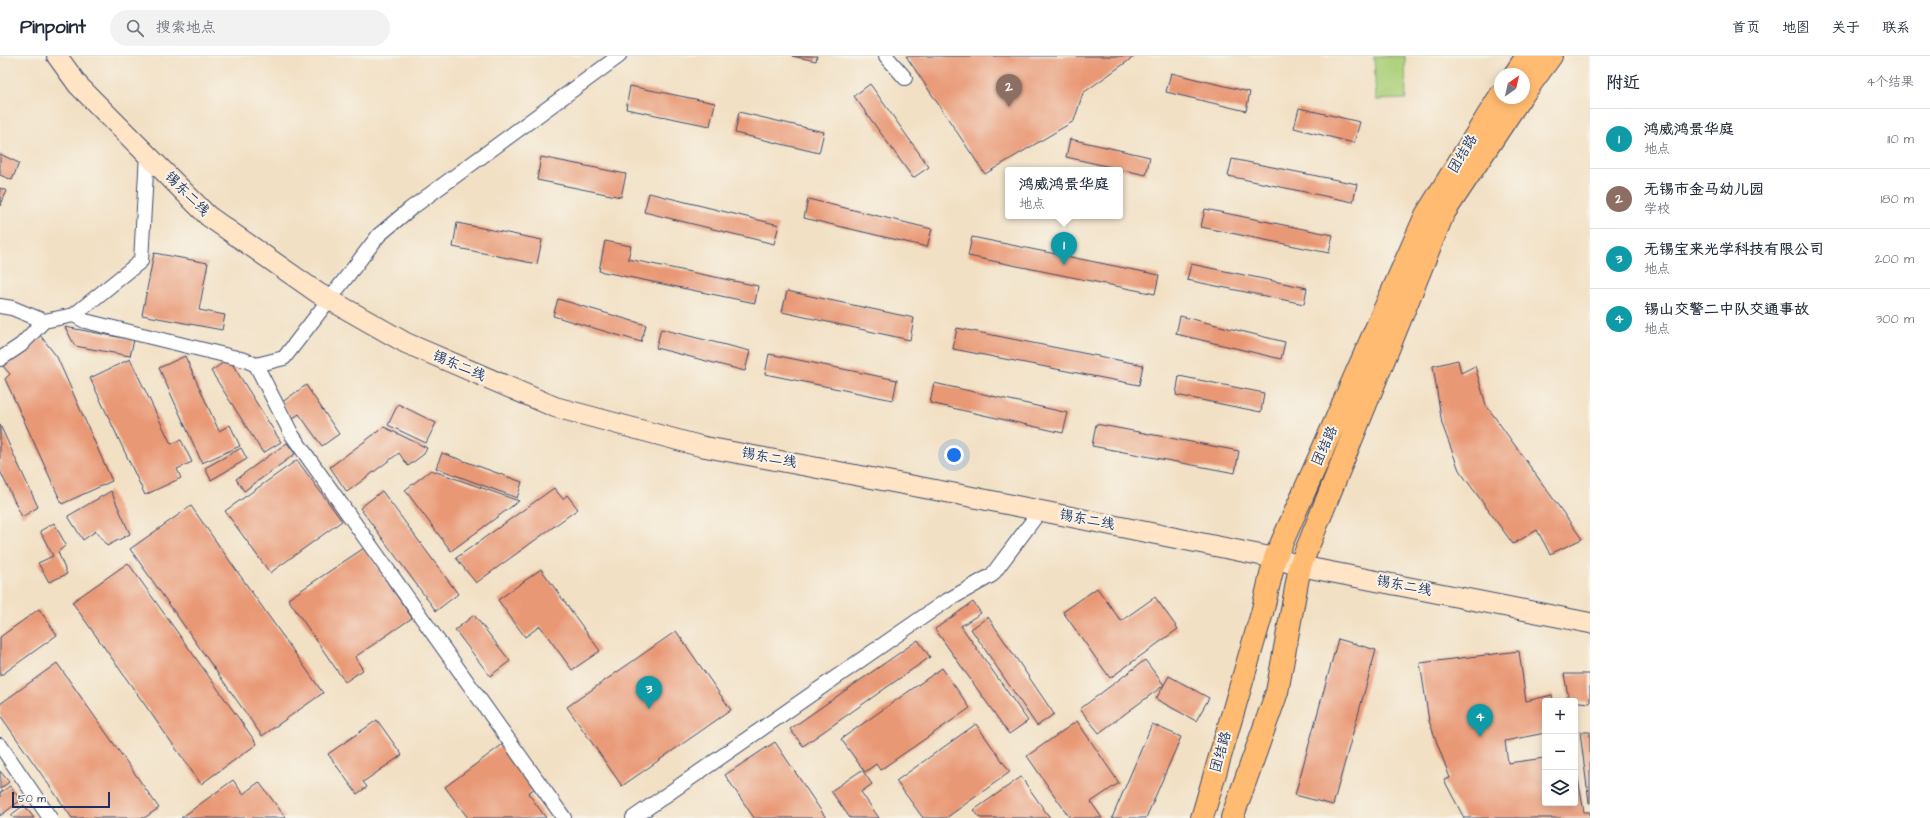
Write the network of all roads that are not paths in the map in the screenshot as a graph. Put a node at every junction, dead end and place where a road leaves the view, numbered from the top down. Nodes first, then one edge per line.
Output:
1 (57, 56) edge
2 (619, 56) edge
3 (886, 56) edge
4 (1526, 56) edge
5 (1551, 56) edge
6 (1519, 68) edge
7 (905, 78) dead end
8 (1530, 85) edge
9 (1495, 104) edge
10 (1516, 104) edge
11 (147, 154) junction
12 (328, 299) junction
13 (0, 306) edge
14 (74, 315) junction
15 (44, 321) junction
16 (0, 359) edge
17 (256, 365) junction
18 (1040, 511) junction
19 (1275, 558) junction
20 (1300, 566) junction
21 (1590, 623) edge
22 (0, 745) edge
23 (50, 818) edge
24 (564, 818) edge
25 (633, 818) edge
26 (1202, 818) edge
27 (1232, 818) edge

1 - 11 main road, 锡东二线
2 - 12 street
3 - 7 street
4 - 6 main road
5 - 8 main road
9 - 19 main road, 团结路
10 - 20 main road, 团结路
11 - 12 main road, 锡东二线
11 - 14 street
12 - 17 street
12 - 18 main road, 锡东二线
13 - 15 street
14 - 15 street
14 - 17 street
15 - 16 street
17 - 24 street
18 - 19 main road, 锡东二线
18 - 25 street
19 - 20 main road, 锡东二线
19 - 26 main road, 团结路
20 - 21 main road, 锡东二线
20 - 27 main road, 团结路
22 - 23 street

